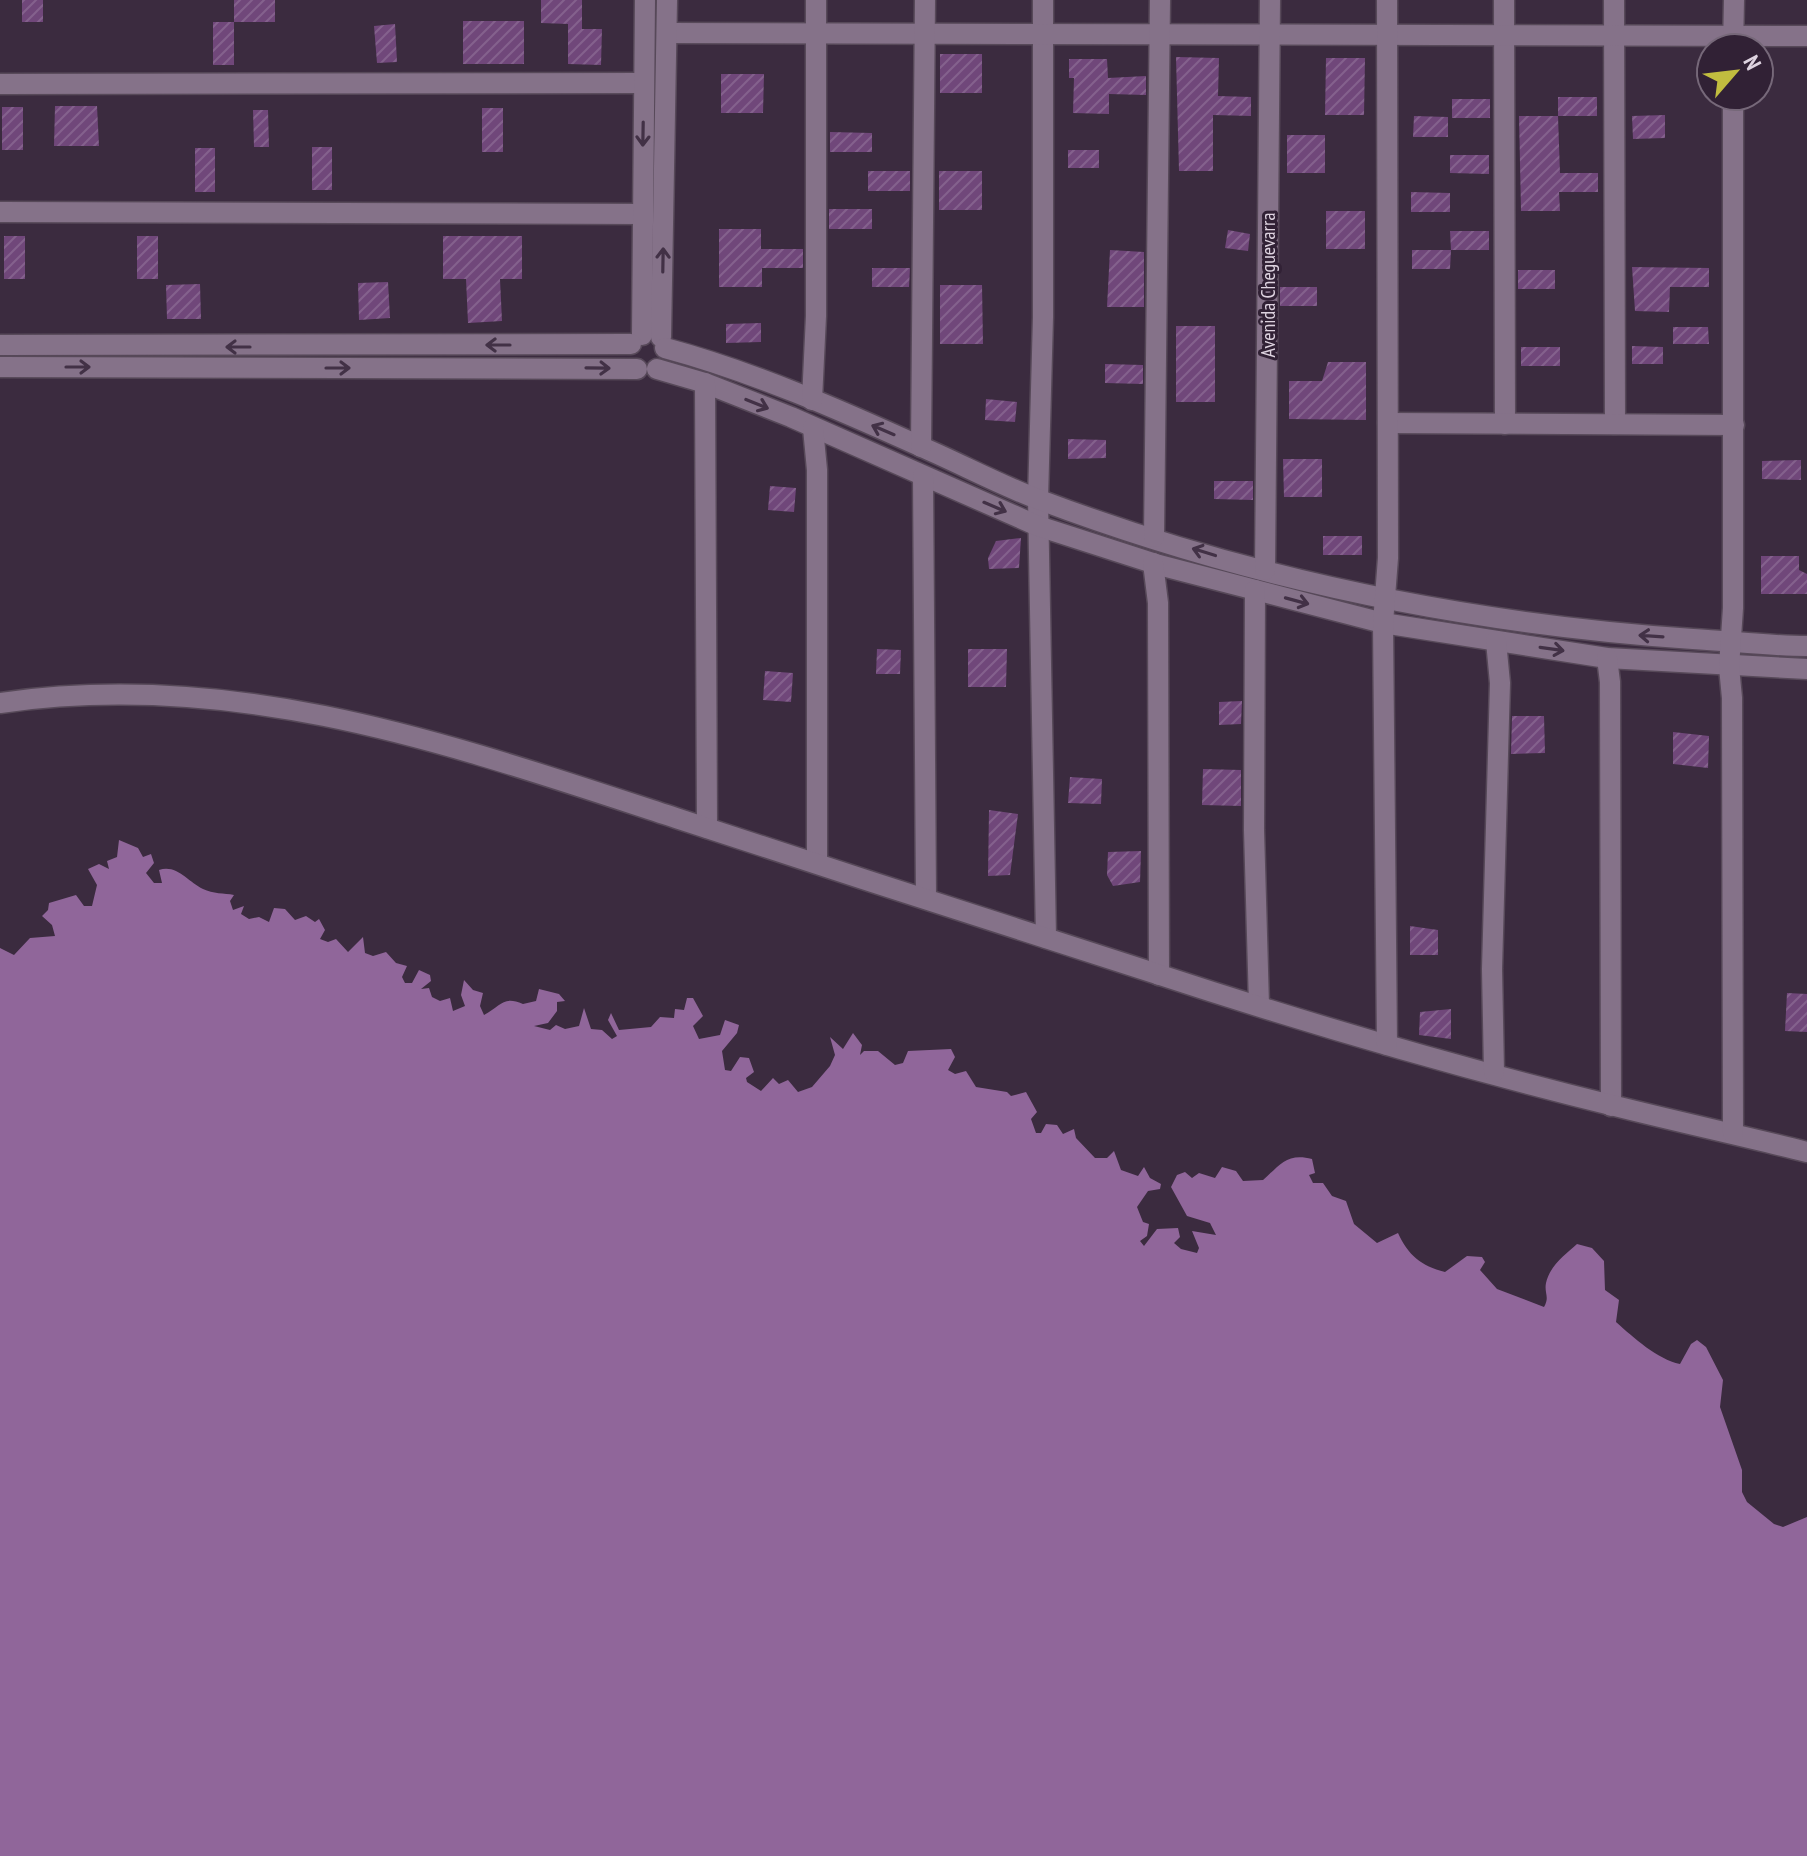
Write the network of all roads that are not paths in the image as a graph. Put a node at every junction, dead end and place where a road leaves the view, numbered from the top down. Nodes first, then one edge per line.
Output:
1 (645, 0) edge
2 (667, 0) edge
3 (816, 0) edge
4 (925, 0) edge
5 (1043, 0) edge
6 (1160, 0) edge
7 (1270, 0) edge
8 (1387, 0) edge
9 (1504, 0) edge
10 (1614, 0) edge
11 (1734, 0) edge
12 (1160, 32) junction
13 (1733, 32) edge
14 (667, 33) junction
15 (926, 33) junction
16 (1269, 33) junction
17 (1504, 33) junction
18 (1614, 33) junction
19 (817, 34) junction
20 (1043, 34) junction
21 (1387, 34) junction
22 (1807, 36) edge
23 (1695, 39) edge
24 (1775, 39) edge
25 (644, 83) junction
26 (0, 84) edge
27 (1733, 112) edge
28 (0, 212) edge
29 (642, 214) junction
30 (650, 341) junction
31 (0, 345) edge
32 (0, 367) edge
33 (647, 369) junction
34 (705, 383) junction
35 (812, 400) junction
36 (1388, 423) junction
37 (1505, 424) junction
38 (1615, 424) junction
39 (1734, 425) junction
40 (813, 428) junction
41 (921, 447) junction
42 (923, 476) junction
43 (1038, 499) junction
44 (1038, 526) junction
45 (1154, 537) junction
46 (1153, 563) junction
47 (1265, 570) junction
48 (1255, 590) junction
49 (1384, 598) junction
50 (1383, 623) junction
51 (1496, 641) junction
52 (1729, 641) junction
53 (1807, 646) edge
54 (1607, 658) junction
55 (1729, 667) junction
56 (1807, 669) edge
57 (0, 703) edge
58 (707, 828) junction
59 (817, 863) junction
60 (926, 897) junction
61 (1046, 938) junction
62 (1159, 975) junction
63 (1259, 1005) junction
64 (1387, 1045) junction
65 (1494, 1072) junction
66 (1611, 1106) junction
67 (1733, 1133) junction
68 (1807, 1152) edge

1 - 25 street
2 - 14 street
3 - 19 street
4 - 15 street
5 - 20 street
6 - 12 street
7 - 16 street, Avenida Cheguevarra
8 - 21 street
9 - 17 street
10 - 18 street
11 - 13 street
12 - 16 street
12 - 20 street
12 - 45 street
14 - 19 street
30 -> 14 street
15 - 19 street
15 - 20 street
15 - 41 street
16 - 21 street
16 - 47 street, Avenida Cheguevarra
17 - 18 street
17 - 21 street
17 - 37 street
18 - 23 street
18 - 38 street
19 - 35 street
20 - 43 street
21 - 36 street
22 - 24 street
25 - 26 street
25 -> 29 street
27 - 39 street
28 - 29 street
29 - 30 street
30 -> 31 street
30 - 33 street
30 - 33 street
30 - 35 street
32 -> 33 street
33 - 34 street
34 -> 40 street
34 - 58 street
41 -> 35 street
36 - 37 street
36 - 49 street
37 - 38 street
38 - 39 street
39 - 52 street
40 - 42 street
40 - 59 street
41 - 43 street
42 -> 44 street
42 - 60 street
43 - 44 street
43 - 45 street
44 - 46 street
44 - 61 street
47 -> 45 street
46 - 48 street
46 - 62 street
47 - 49 street
48 -> 50 street
48 - 63 street
49 - 50 street
52 -> 49 street
50 - 51 street
50 - 64 street
51 -> 54 street
51 - 65 street
52 - 53 street
52 - 55 street
54 - 55 street
54 - 66 street
55 - 56 street
55 - 67 street
57 - 58 street
58 - 59 street
59 - 60 street
60 - 61 street
61 - 62 street
62 - 63 street
63 - 64 street
64 - 65 street
65 - 66 street
66 - 67 street
67 - 68 street

